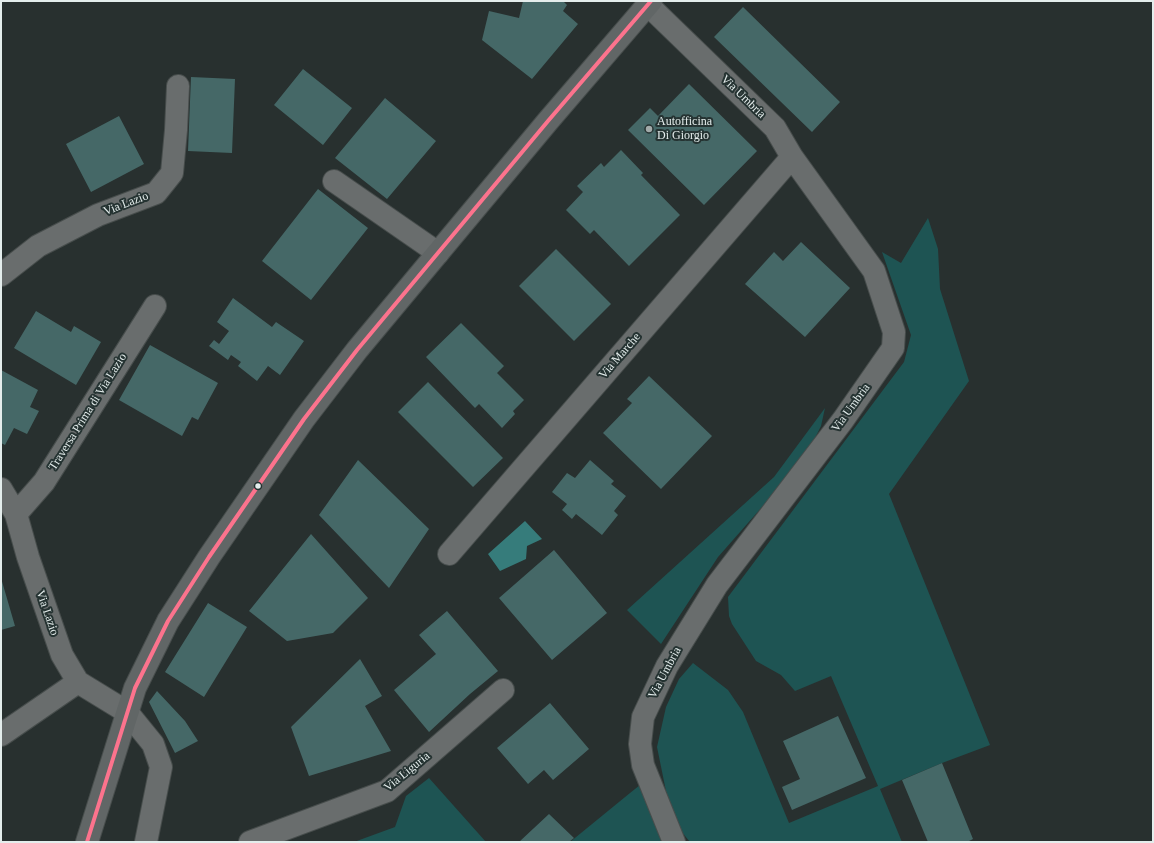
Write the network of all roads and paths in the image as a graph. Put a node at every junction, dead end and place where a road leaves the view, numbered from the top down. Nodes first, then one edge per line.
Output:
1 (649, 3) edge
2 (178, 86) dead end
3 (792, 157) junction
4 (334, 180) dead end
5 (438, 253) junction
6 (1, 275) edge
7 (155, 306) dead end
8 (1, 489) edge
9 (16, 514) junction
10 (449, 554) dead end
11 (78, 682) junction
12 (503, 690) dead end
13 (127, 712) junction
14 (1, 735) edge
15 (87, 842) edge
16 (146, 842) edge
17 (250, 842) edge
18 (674, 842) edge

1 - 3 street, Via Umbria
1 - 5 main road
2 - 6 street, Via Lazio
3 - 10 street, Via Marche
3 - 18 street, Via Umbria
4 - 5 street
5 - 13 main road
7 - 9 street, Traversa Prima di Via Lazio
8 - 9 street, Via Lazio
9 - 11 street, Via Lazio
11 - 13 street, Via Lazio
11 - 14 street
12 - 17 street, Via Liguria
13 - 15 main road
13 - 16 street, Via Lazio

